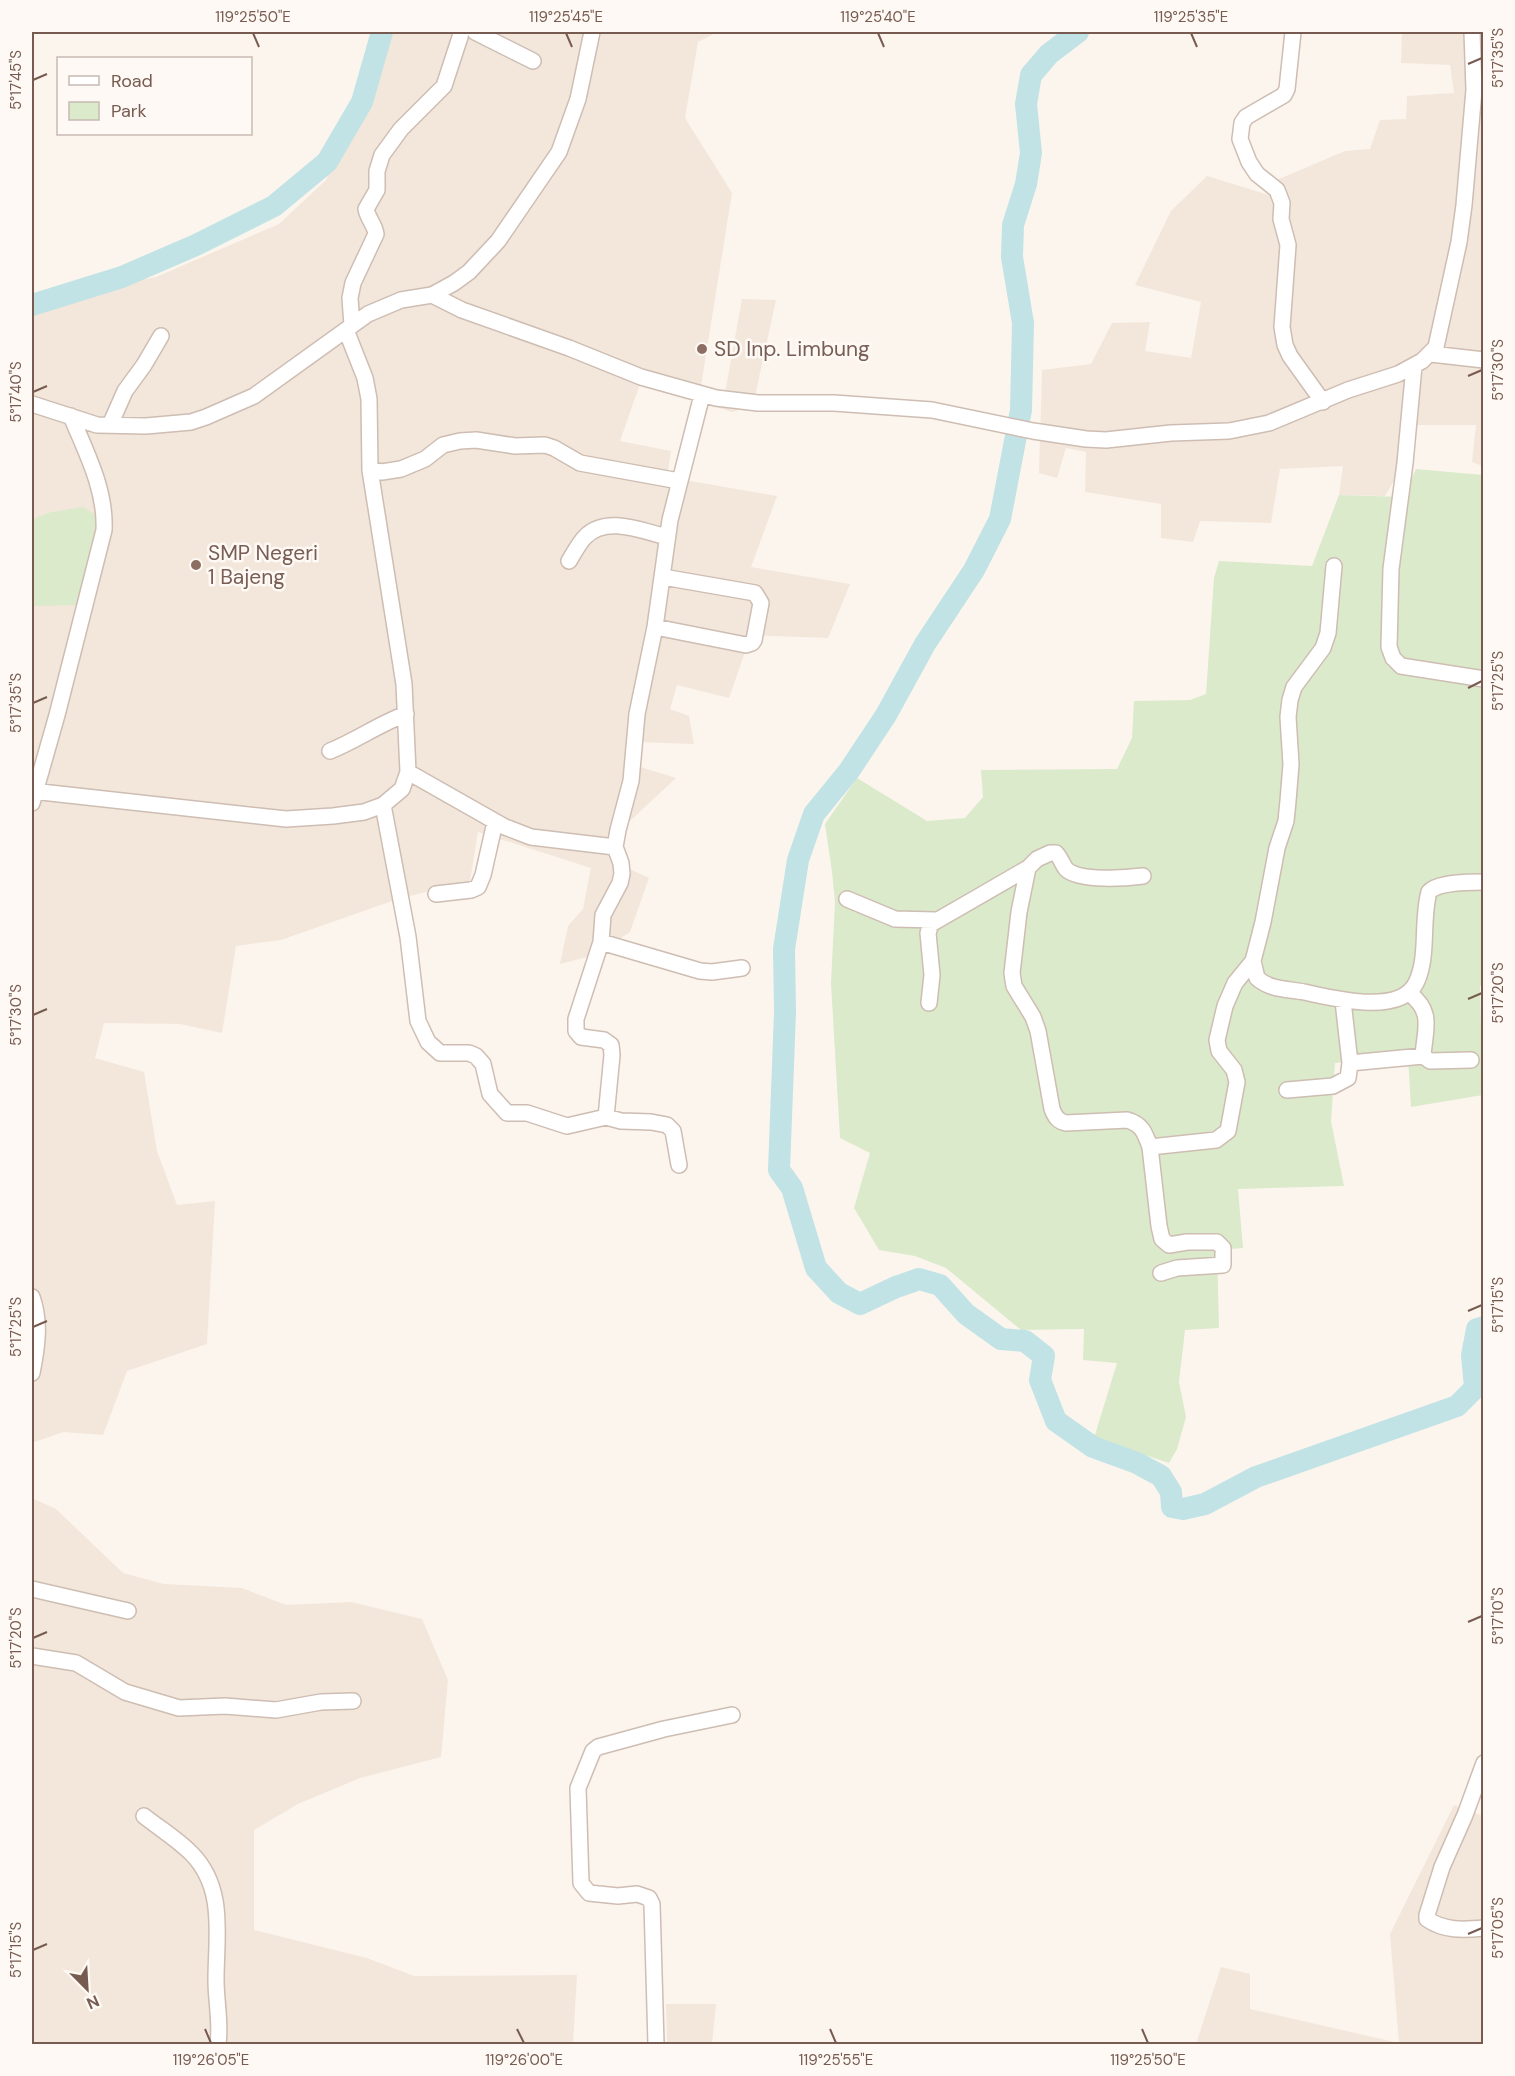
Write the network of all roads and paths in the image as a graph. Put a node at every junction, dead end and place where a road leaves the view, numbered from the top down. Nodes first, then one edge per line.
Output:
1 (460, 32) edge
2 (475, 32) edge
3 (592, 32) edge
4 (1293, 32) edge
5 (1472, 32) edge
6 (533, 61) dead end
7 (432, 295) junction
8 (349, 328) junction
9 (161, 336) dead end
10 (1431, 354) junction
11 (1484, 360) edge
12 (1414, 366) junction
13 (702, 394) junction
14 (1323, 402) junction
15 (32, 404) edge
16 (71, 416) junction
17 (110, 425) junction
18 (370, 470) junction
19 (679, 481) junction
20 (667, 537) junction
21 (569, 561) dead end
22 (1334, 566) dead end
23 (663, 577) junction
24 (655, 627) junction
25 (1484, 679) edge
26 (406, 714) junction
27 (330, 751) dead end
28 (408, 772) junction
29 (33, 795) edge
30 (383, 805) junction
31 (495, 822) junction
32 (615, 847) junction
33 (1028, 868) junction
34 (1143, 876) dead end
35 (1484, 882) edge
36 (436, 894) dead end
37 (847, 899) dead end
38 (935, 920) junction
39 (601, 942) junction
40 (1253, 961) junction
41 (742, 968) dead end
42 (1409, 993) junction
43 (1343, 1001) junction
44 (929, 1003) dead end
45 (1423, 1056) junction
46 (1471, 1060) dead end
47 (1350, 1063) junction
48 (1287, 1089) dead end
49 (606, 1117) junction
50 (1150, 1147) junction
51 (679, 1165) dead end
52 (1161, 1273) dead end
53 (32, 1297) edge
54 (32, 1373) edge
55 (32, 1589) edge
56 (128, 1611) dead end
57 (32, 1656) edge
58 (353, 1701) dead end
59 (732, 1715) dead end
60 (1484, 1763) edge
61 (144, 1816) dead end
62 (1484, 1928) edge
63 (218, 2044) edge
64 (656, 2044) edge

1 - 8 street
2 - 6 street
3 - 7 street
4 - 14 street
5 - 10 street
7 - 8 street
7 - 13 street
8 - 17 street
8 - 18 street
9 - 17 street
10 - 11 street
10 - 12 street
12 - 14 street
12 - 25 street
13 - 14 street
13 - 19 street
15 - 16 street
16 - 17 street
16 - 29 street
18 - 19 street
18 - 26 street
19 - 20 street
20 - 21 street
20 - 23 street
22 - 40 street
23 - 24 street
23 - 24 street
24 - 32 street
26 - 27 street
26 - 28 street
28 - 30 street
28 - 31 street
29 - 30 street
30 - 49 street
31 - 32 street
31 - 36 street
32 - 39 street
33 - 34 street
33 - 38 street
33 - 50 street
35 - 42 street
37 - 38 street
38 - 44 street
39 - 41 street
39 - 49 street
40 - 43 street
40 - 50 street
42 - 43 street
42 - 45 street
43 - 47 street
45 - 46 street
45 - 47 street
47 - 48 street
49 - 51 street
50 - 52 street
53 - 54 street
55 - 56 street
57 - 58 street
59 - 64 street
60 - 62 street
61 - 63 street

